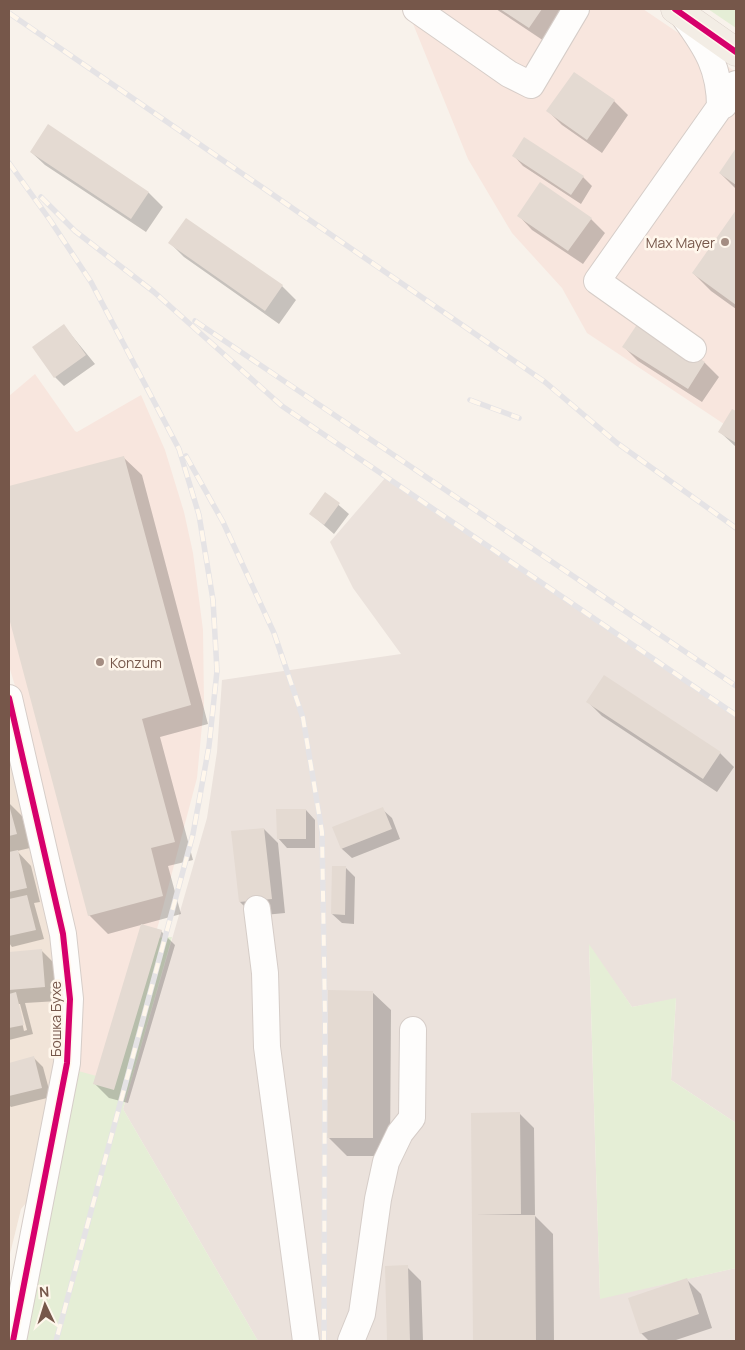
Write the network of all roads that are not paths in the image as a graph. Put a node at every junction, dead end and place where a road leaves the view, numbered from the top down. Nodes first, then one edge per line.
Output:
1 (416, 9) edge
2 (576, 9) edge
3 (678, 11) edge
4 (736, 52) edge
5 (736, 84) edge
6 (728, 104) edge
7 (693, 349) dead end
8 (9, 698) edge
9 (257, 909) dead end
10 (413, 1030) dead end
11 (13, 1341) edge
12 (306, 1341) edge
13 (351, 1341) edge

1 - 2 street
3 - 4 main road
3 - 6 street
5 - 6 street
6 - 7 street
8 - 11 street, Бошка Бухе
9 - 12 street
10 - 13 street

